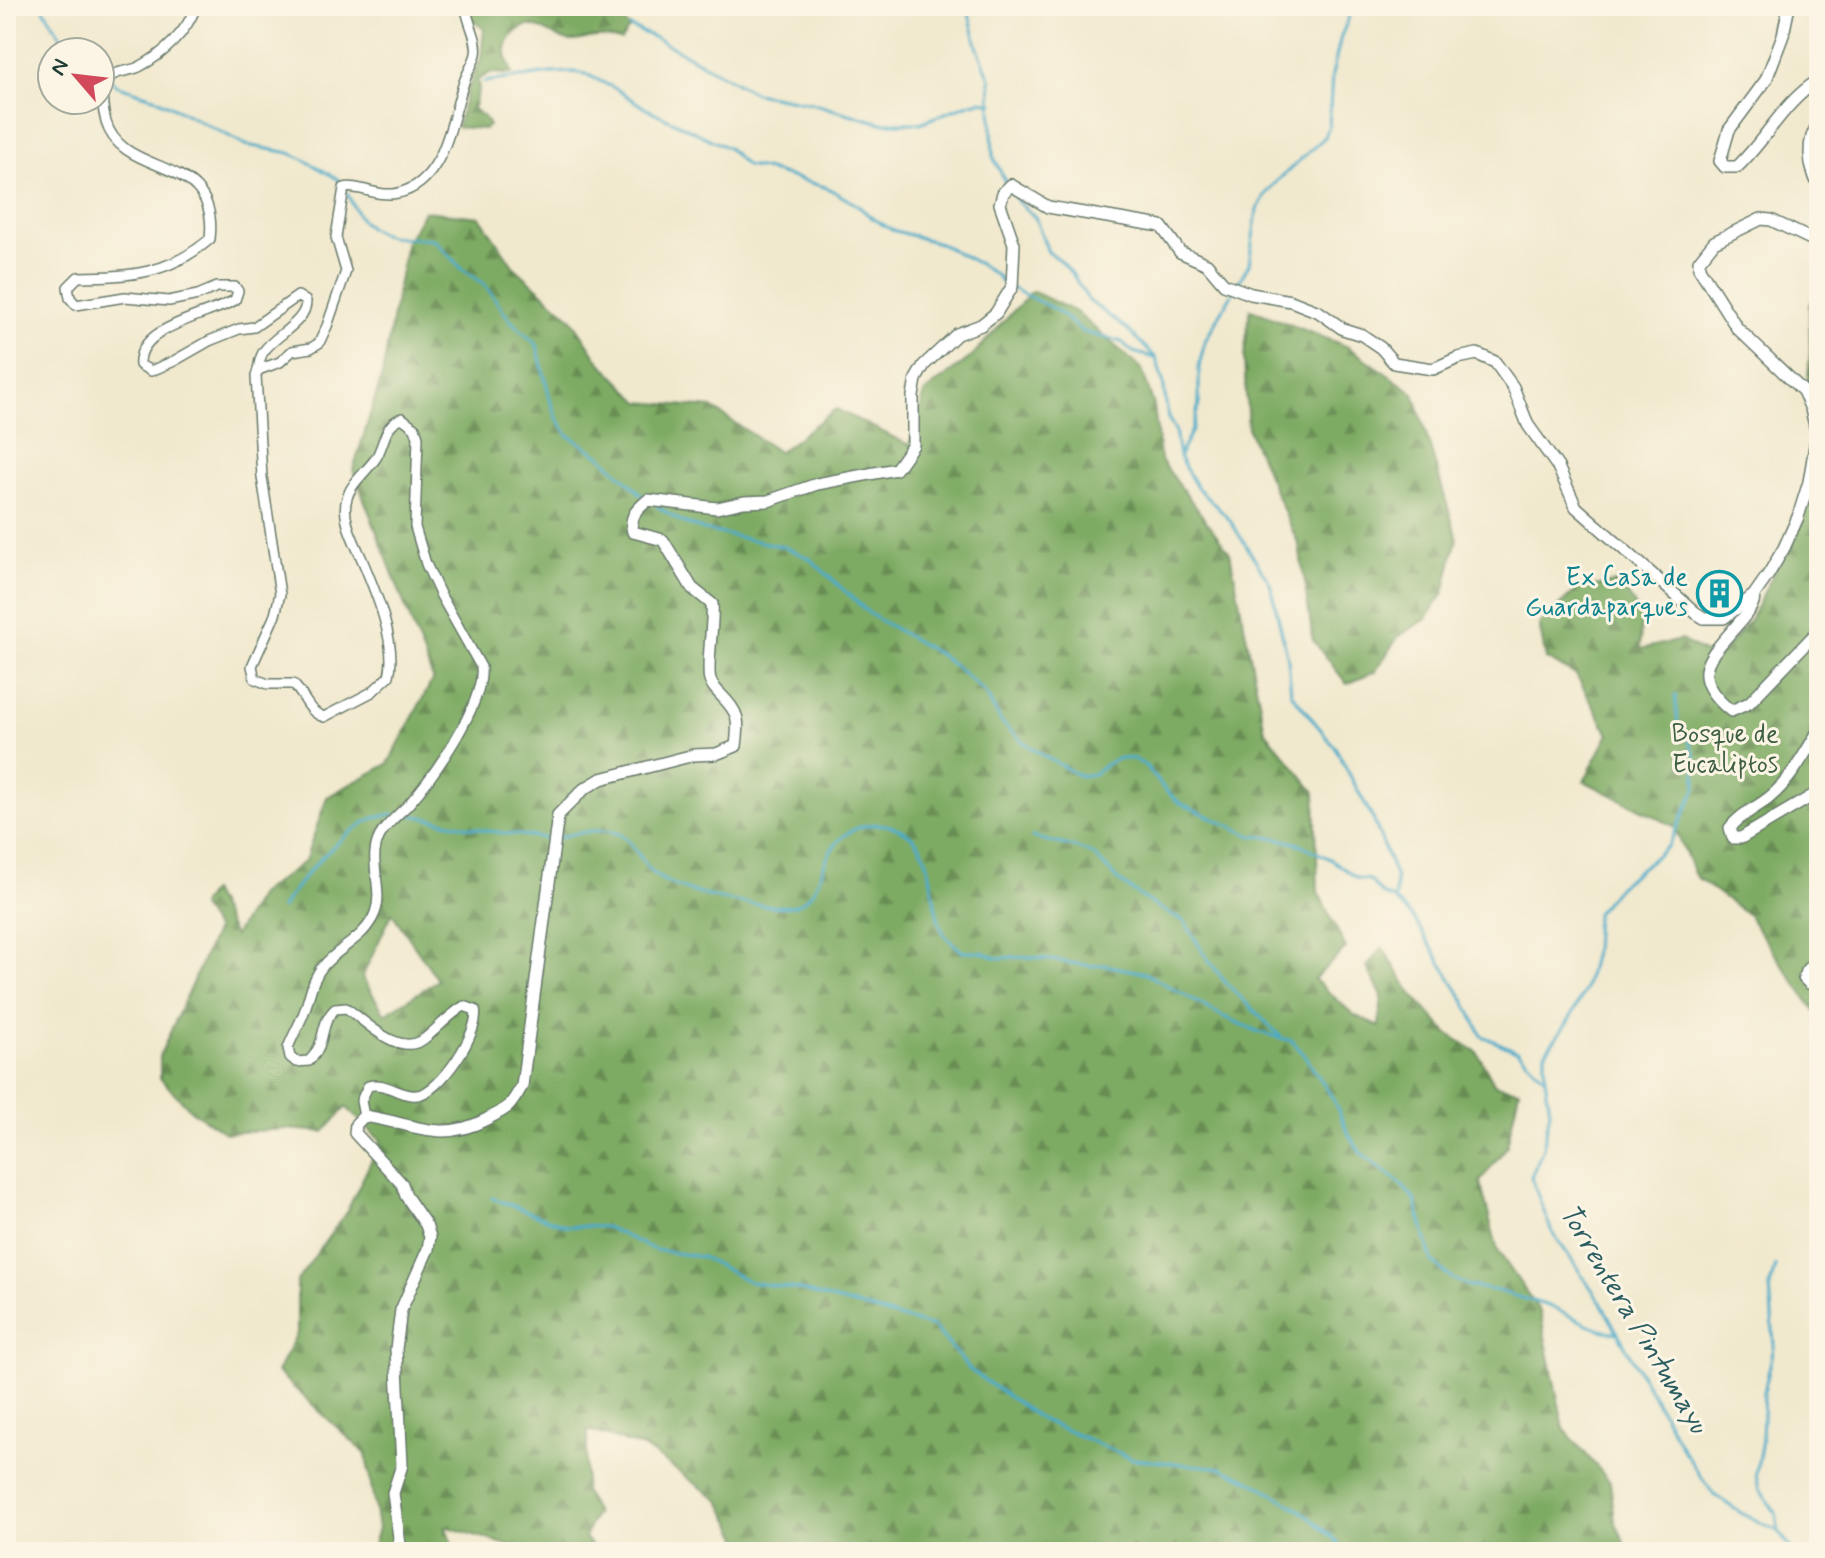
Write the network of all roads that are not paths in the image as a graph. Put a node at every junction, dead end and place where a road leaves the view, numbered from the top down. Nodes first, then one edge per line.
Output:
1 (196, 6) edge
2 (466, 6) edge
3 (1789, 6) edge
4 (1819, 80) edge
5 (1819, 123) edge
6 (1819, 186) edge
7 (1819, 243) edge
8 (258, 370) junction
9 (1754, 595) junction
10 (1819, 630) edge
11 (1819, 730) edge
12 (1819, 792) edge
13 (1819, 844) edge
14 (1819, 853) edge
15 (1819, 957) edge
16 (1819, 983) edge
17 (364, 1116) junction
18 (401, 1552) edge

1 - 8 street
2 - 8 street
3 - 4 street
5 - 6 street
7 - 9 street
8 - 17 street
9 - 10 street
9 - 17 street
11 - 12 street
13 - 14 street
15 - 16 street
17 - 18 street

